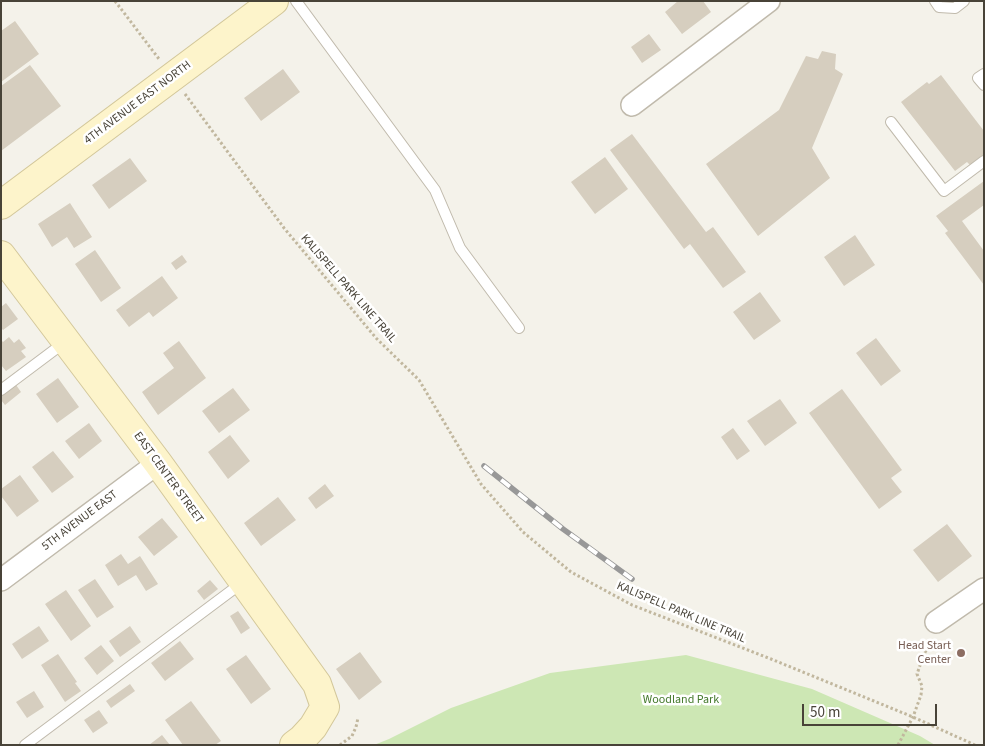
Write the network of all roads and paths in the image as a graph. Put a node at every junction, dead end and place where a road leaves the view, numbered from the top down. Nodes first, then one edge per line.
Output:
1 (115, 1) edge
2 (274, 1) edge
3 (296, 1) edge
4 (768, 1) edge
5 (935, 1) edge
6 (964, 1) edge
7 (743, 9) edge
8 (984, 74) edge
9 (172, 77) junction
10 (984, 85) edge
11 (632, 105) dead end
12 (891, 122) dead end
13 (984, 161) edge
14 (1, 205) edge
15 (1, 254) edge
16 (519, 328) dead end
17 (66, 341) junction
18 (1, 390) edge
19 (158, 463) junction
20 (1, 580) edge
21 (244, 582) junction
22 (984, 589) edge
23 (937, 630) joint
24 (913, 717) junction
25 (358, 718) dead end
26 (25, 745) edge
27 (294, 745) edge
28 (340, 745) edge
29 (898, 745) edge
30 (975, 745) edge

1 - 9 path, KALISPELL PARK LINE TRAIL
2 - 9 street, 4TH AVENUE EAST NORTH
3 - 16 lane
4 - 7 street
5 - 6 lane
7 - 11 street
8 - 10 lane
9 - 14 street, 4TH AVENUE EAST NORTH
9 - 24 path, KALISPELL PARK LINE TRAIL
12 - 13 lane
15 - 17 street, EAST CENTER STREET
17 - 18 lane
17 - 19 street, EAST CENTER STREET
19 - 20 street, 5TH AVENUE EAST
19 - 21 street, EAST CENTER STREET
21 - 26 lane
21 - 27 street, EAST CENTER STREET
22 - 23 street
23 - 24 path
24 - 29 path
24 - 30 path, KALISPELL PARK LINE TRAIL
25 - 28 path

